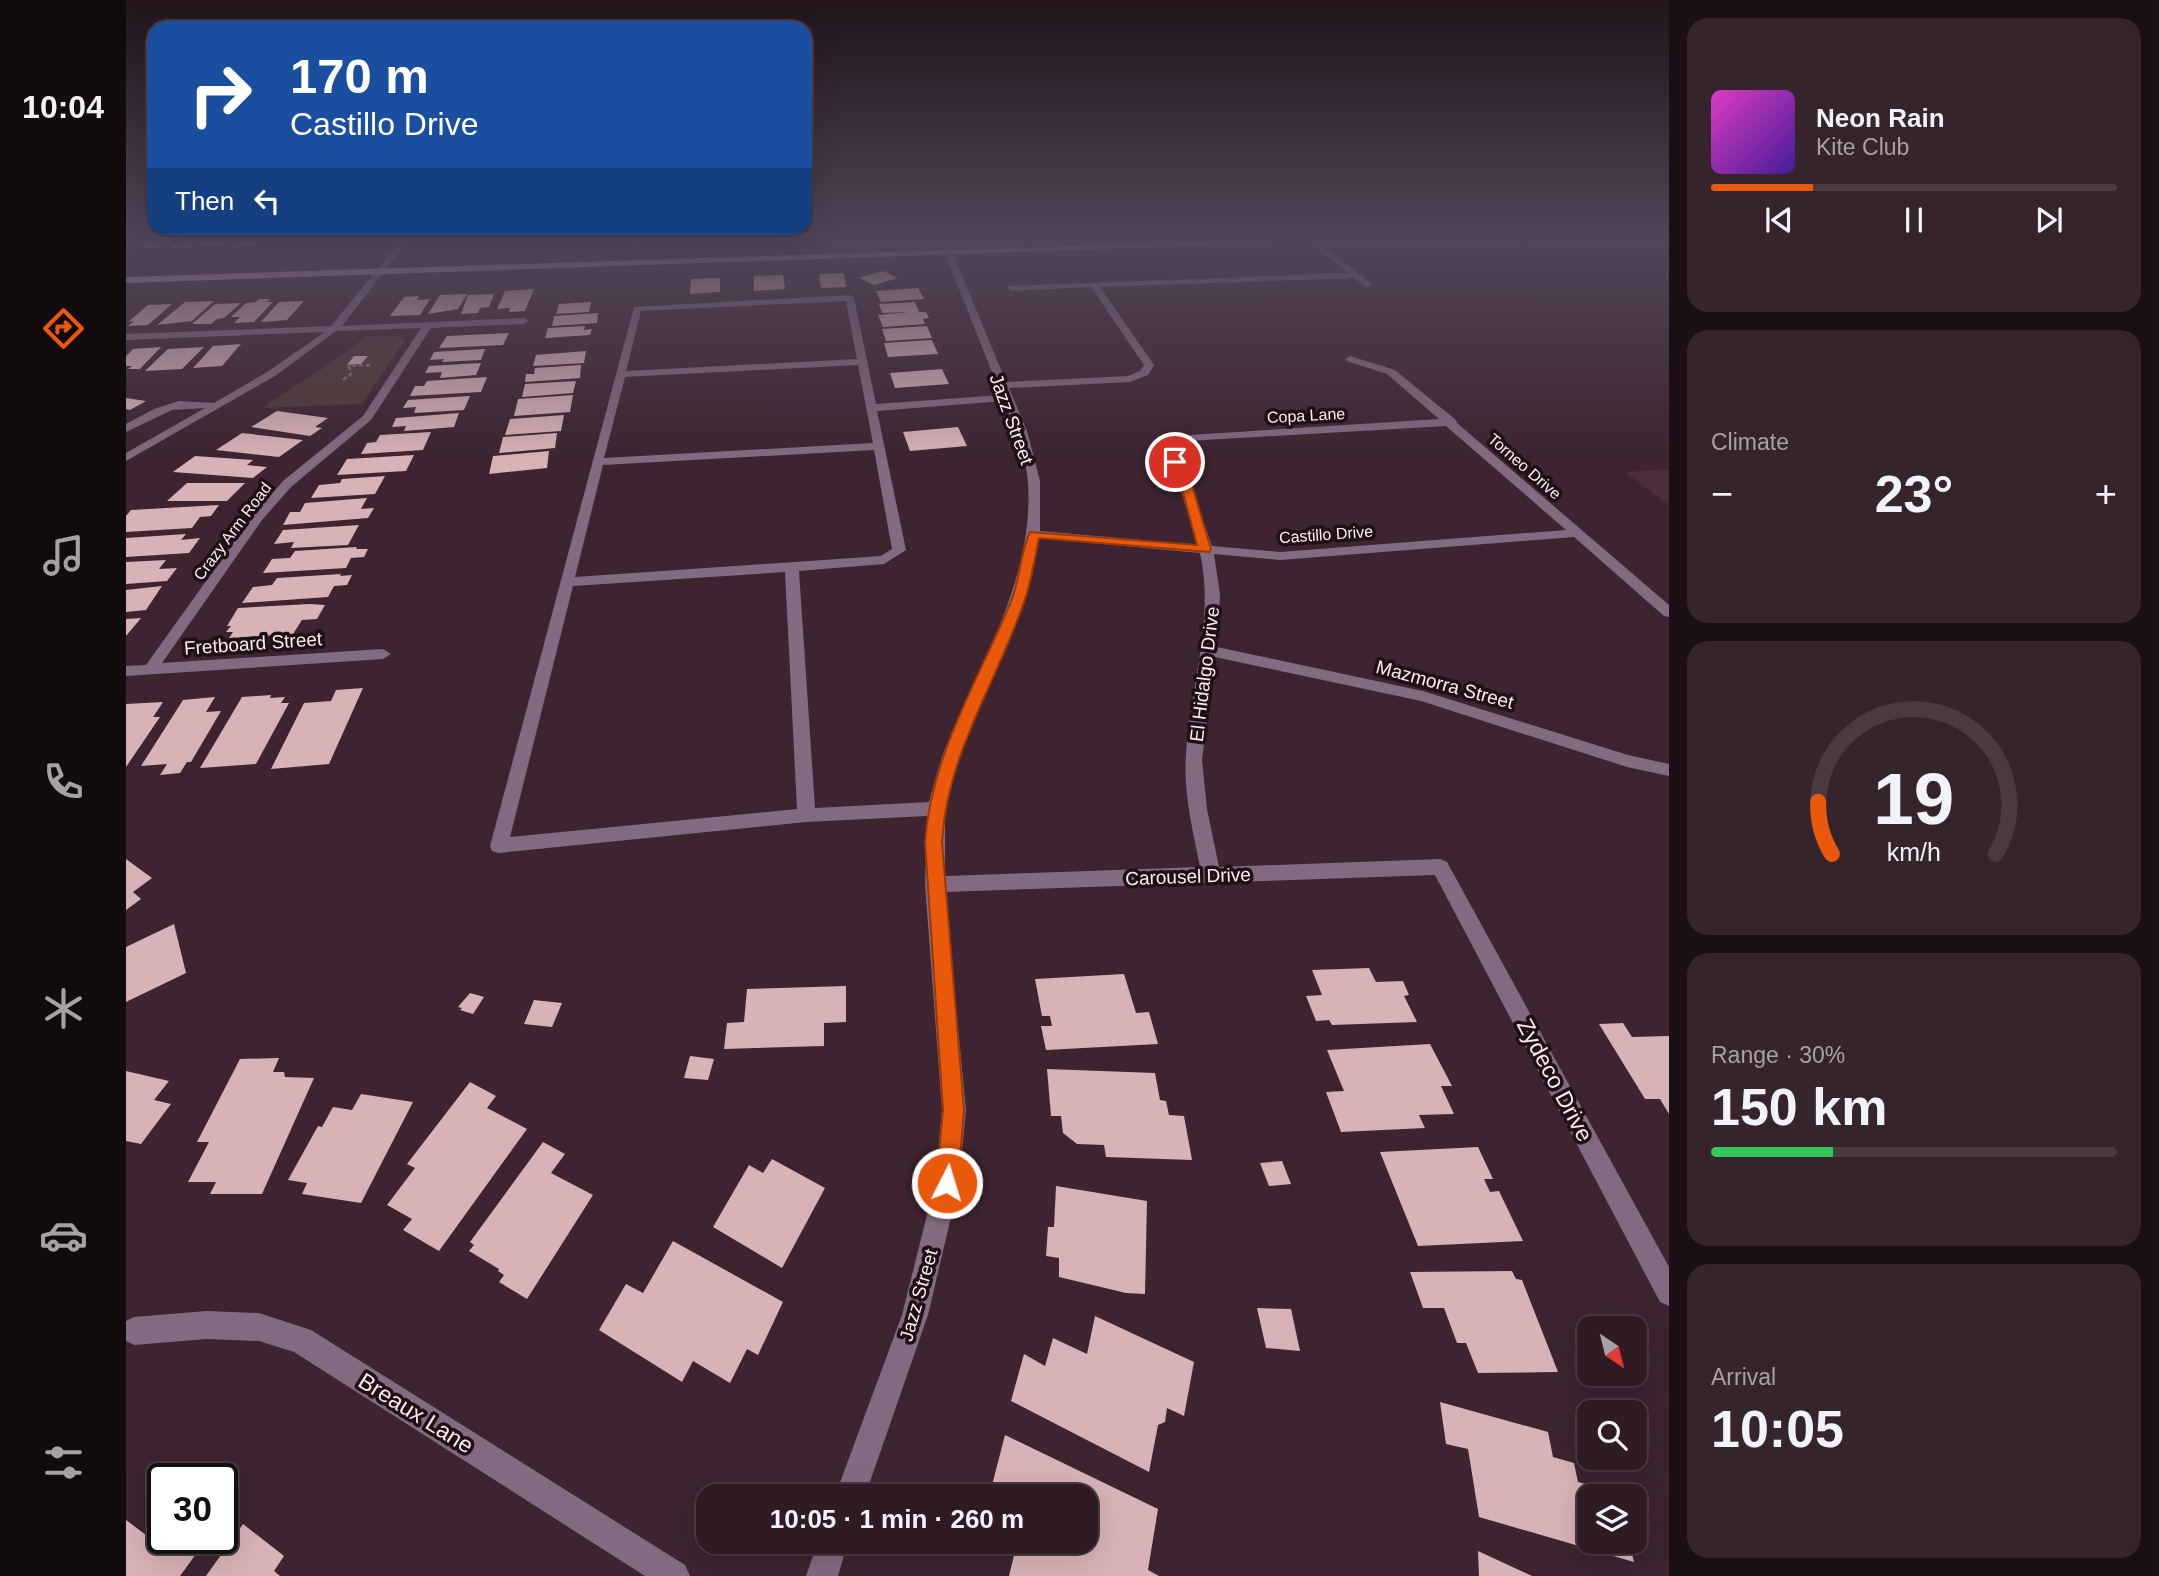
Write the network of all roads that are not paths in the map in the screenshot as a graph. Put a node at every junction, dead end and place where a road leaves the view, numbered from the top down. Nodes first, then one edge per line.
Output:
1 (346, 314) edge
2 (636, 314) edge
3 (853, 314) edge
4 (971, 314) edge
5 (1114, 314) edge
6 (524, 321) dead end
7 (428, 325) junction
8 (335, 328) junction
9 (126, 337) edge
10 (1350, 359) dead end
11 (862, 362) junction
12 (620, 374) junction
13 (1003, 391) junction
14 (870, 403) junction
15 (215, 406) junction
16 (1452, 422) junction
17 (126, 429) edge
18 (1163, 439) joint
19 (879, 446) junction
20 (126, 458) edge
21 (598, 462) junction
22 (1578, 533) junction
23 (1034, 534) junction
24 (1205, 549) junction
25 (792, 568) junction
26 (567, 582) junction
27 (1669, 613) edge
28 (1207, 650) junction
29 (383, 653) dead end
30 (150, 670) junction
31 (126, 671) edge
32 (1669, 770) edge
33 (936, 809) junction
34 (806, 815) junction
35 (1440, 867) joint
36 (1211, 875) junction
37 (935, 884) junction
38 (1662, 1266) edge
39 (1669, 1293) edge
40 (134, 1331) dead end
41 (854, 1484) edge
42 (829, 1554) edge
43 (674, 1576) edge
44 (822, 1576) edge

1 - 8 street
2 - 12 street
3 - 11 street
4 - 13 street, Jazz Street
5 - 13 street
6 - 7 street
7 - 8 street
7 - 30 street, Crazy Arm Road
8 - 9 street
8 - 15 street
10 - 16 street, Torneo Drive
11 - 12 street
11 - 14 street
12 - 21 street
13 - 14 street
13 - 23 street, Jazz Street
14 - 19 street
15 - 17 street
15 - 20 street
16 - 18 street, Copa Lane
16 - 22 street, Torneo Drive
18 - 24 street, El Hidalgo Drive
19 - 21 street
19 - 25 street
21 - 26 street
22 - 24 street, Castillo Drive
22 - 27 street, Torneo Drive
23 - 24 street, Castillo Drive
23 - 33 street, Jazz Street
24 - 28 street, El Hidalgo Drive
25 - 26 street
25 - 34 street
26 - 34 street
28 - 32 street, Mazmorra Street
28 - 36 street, El Hidalgo Drive
29 - 30 street, Fretboard Street
30 - 31 street, Fretboard Street
33 - 34 street
33 - 37 street, Jazz Street
35 - 36 street, Carousel Drive
35 - 38 street, Zydeco Drive
36 - 37 street, Carousel Drive
37 - 41 street, Jazz Street
38 - 39 street, Zydeco Drive
40 - 43 street, Breaux Lane
42 - 44 street

